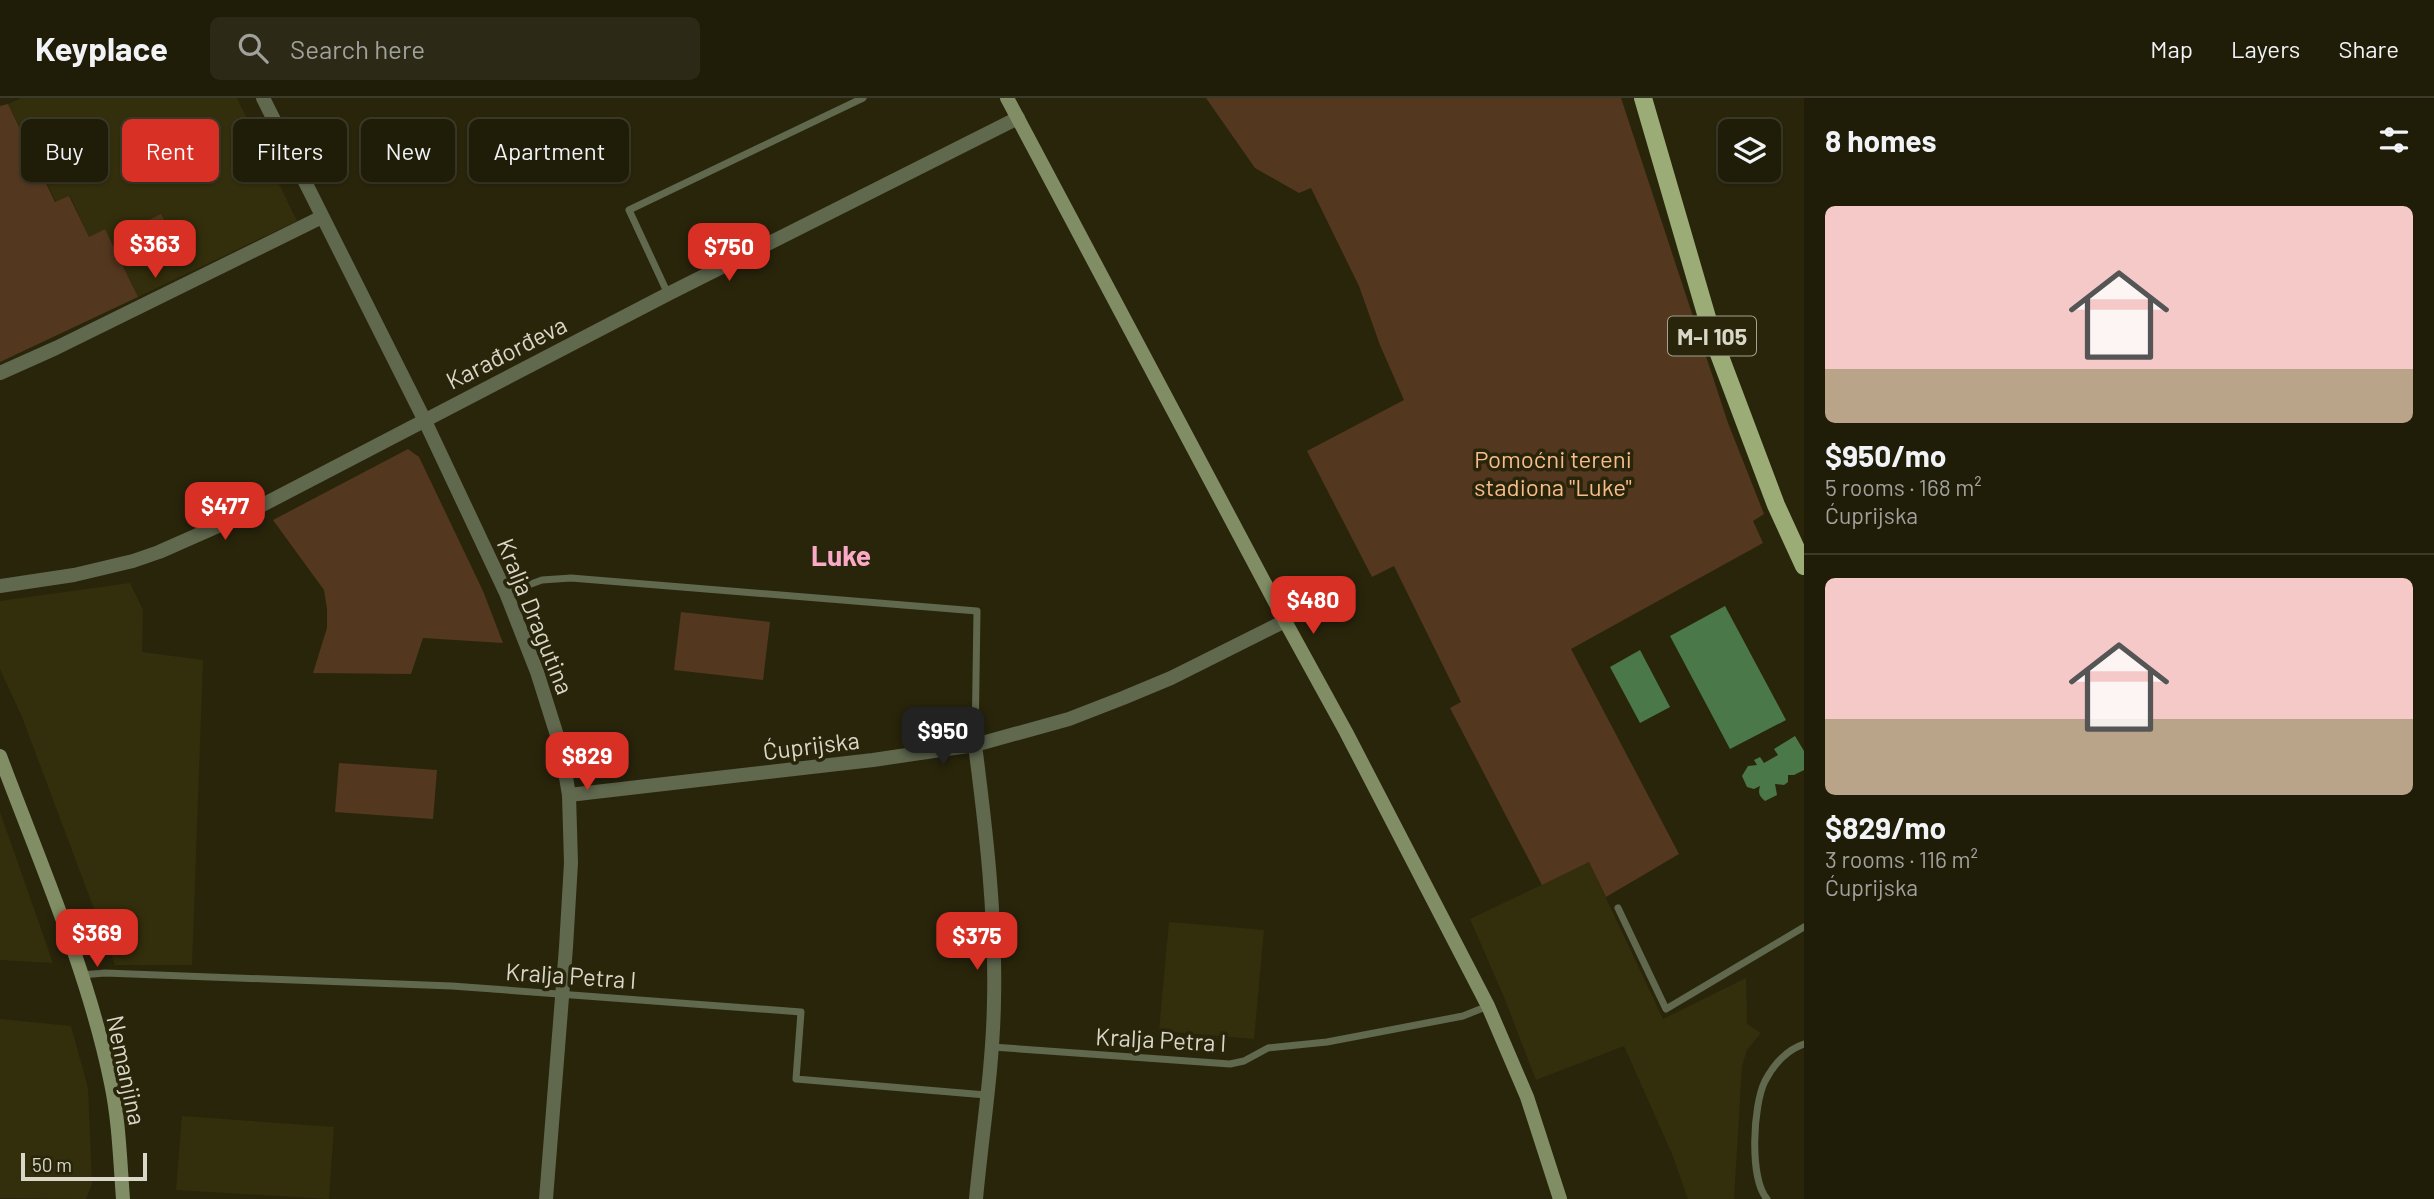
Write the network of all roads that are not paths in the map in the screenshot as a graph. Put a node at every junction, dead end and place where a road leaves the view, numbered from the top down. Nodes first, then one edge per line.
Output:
1 (263, 98) edge
2 (863, 98) edge
3 (1007, 98) edge
4 (1643, 98) edge
5 (1018, 118) junction
6 (322, 217) junction
7 (668, 294) junction
8 (0, 373) edge
9 (424, 419) junction
10 (1804, 566) edge
11 (0, 586) edge
12 (506, 593) junction
13 (1285, 621) junction
14 (975, 745) junction
15 (0, 756) edge
16 (569, 796) junction
17 (1618, 908) dead end
18 (1804, 927) edge
19 (81, 975) junction
20 (562, 996) junction
21 (1488, 1006) junction
22 (1804, 1044) edge
23 (991, 1047) junction
24 (986, 1095) junction
25 (123, 1199) edge
26 (546, 1199) edge
27 (976, 1199) edge
28 (1560, 1199) edge
29 (1767, 1199) edge

1 - 6 street, Kralja Dragutina
2 - 7 lane
3 - 5 street
4 - 10 main road, M-I 105
5 - 7 street, Karađorđeva
5 - 13 street
6 - 8 street
6 - 9 street, Kralja Dragutina
7 - 9 street, Karađorđeva
9 - 11 street, Karađorđeva
9 - 12 street, Kralja Dragutina
12 - 14 lane
12 - 16 street, Kralja Dragutina
13 - 14 street, Ćuprijska
13 - 21 street
14 - 16 street, Ćuprijska
14 - 23 street
15 - 19 street, Nemanjina
16 - 20 street, Kralja Dragutina
17 - 18 lane
19 - 20 lane, Kralja Petra I
19 - 25 street, Nemanjina
20 - 24 lane, Kralja Petra I
20 - 26 street, Kralja Dragutina
21 - 23 lane, Kralja Petra I
21 - 28 street
22 - 29 lane
23 - 24 street
24 - 27 street

